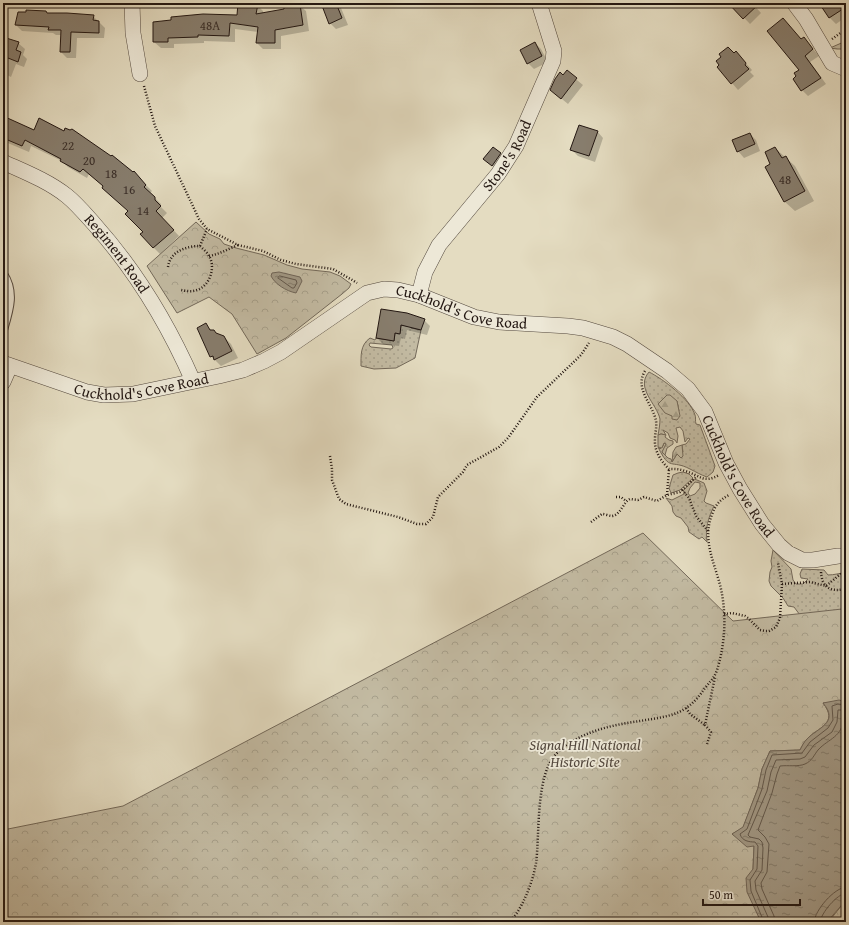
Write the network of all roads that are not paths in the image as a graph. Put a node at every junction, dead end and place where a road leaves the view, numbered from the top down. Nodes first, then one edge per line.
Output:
1 (132, 3) edge
2 (539, 3) edge
3 (794, 3) edge
4 (846, 69) edge
5 (140, 74) road end
6 (3, 162) edge
7 (3, 274) edge
8 (420, 295) junction
9 (3, 330) edge
10 (7, 365) edge
11 (193, 381) junction
12 (3, 382) edge
13 (838, 556) road end

1 - 5 street
2 - 8 street, Stone's Road
3 - 4 street
6 - 11 street, Regiment Road
7 - 9 lane
8 - 11 street, Cuckhold's Cove Road
8 - 13 street, Cuckhold's Cove Road
10 - 11 street, Cuckhold's Cove Road
10 - 12 street

